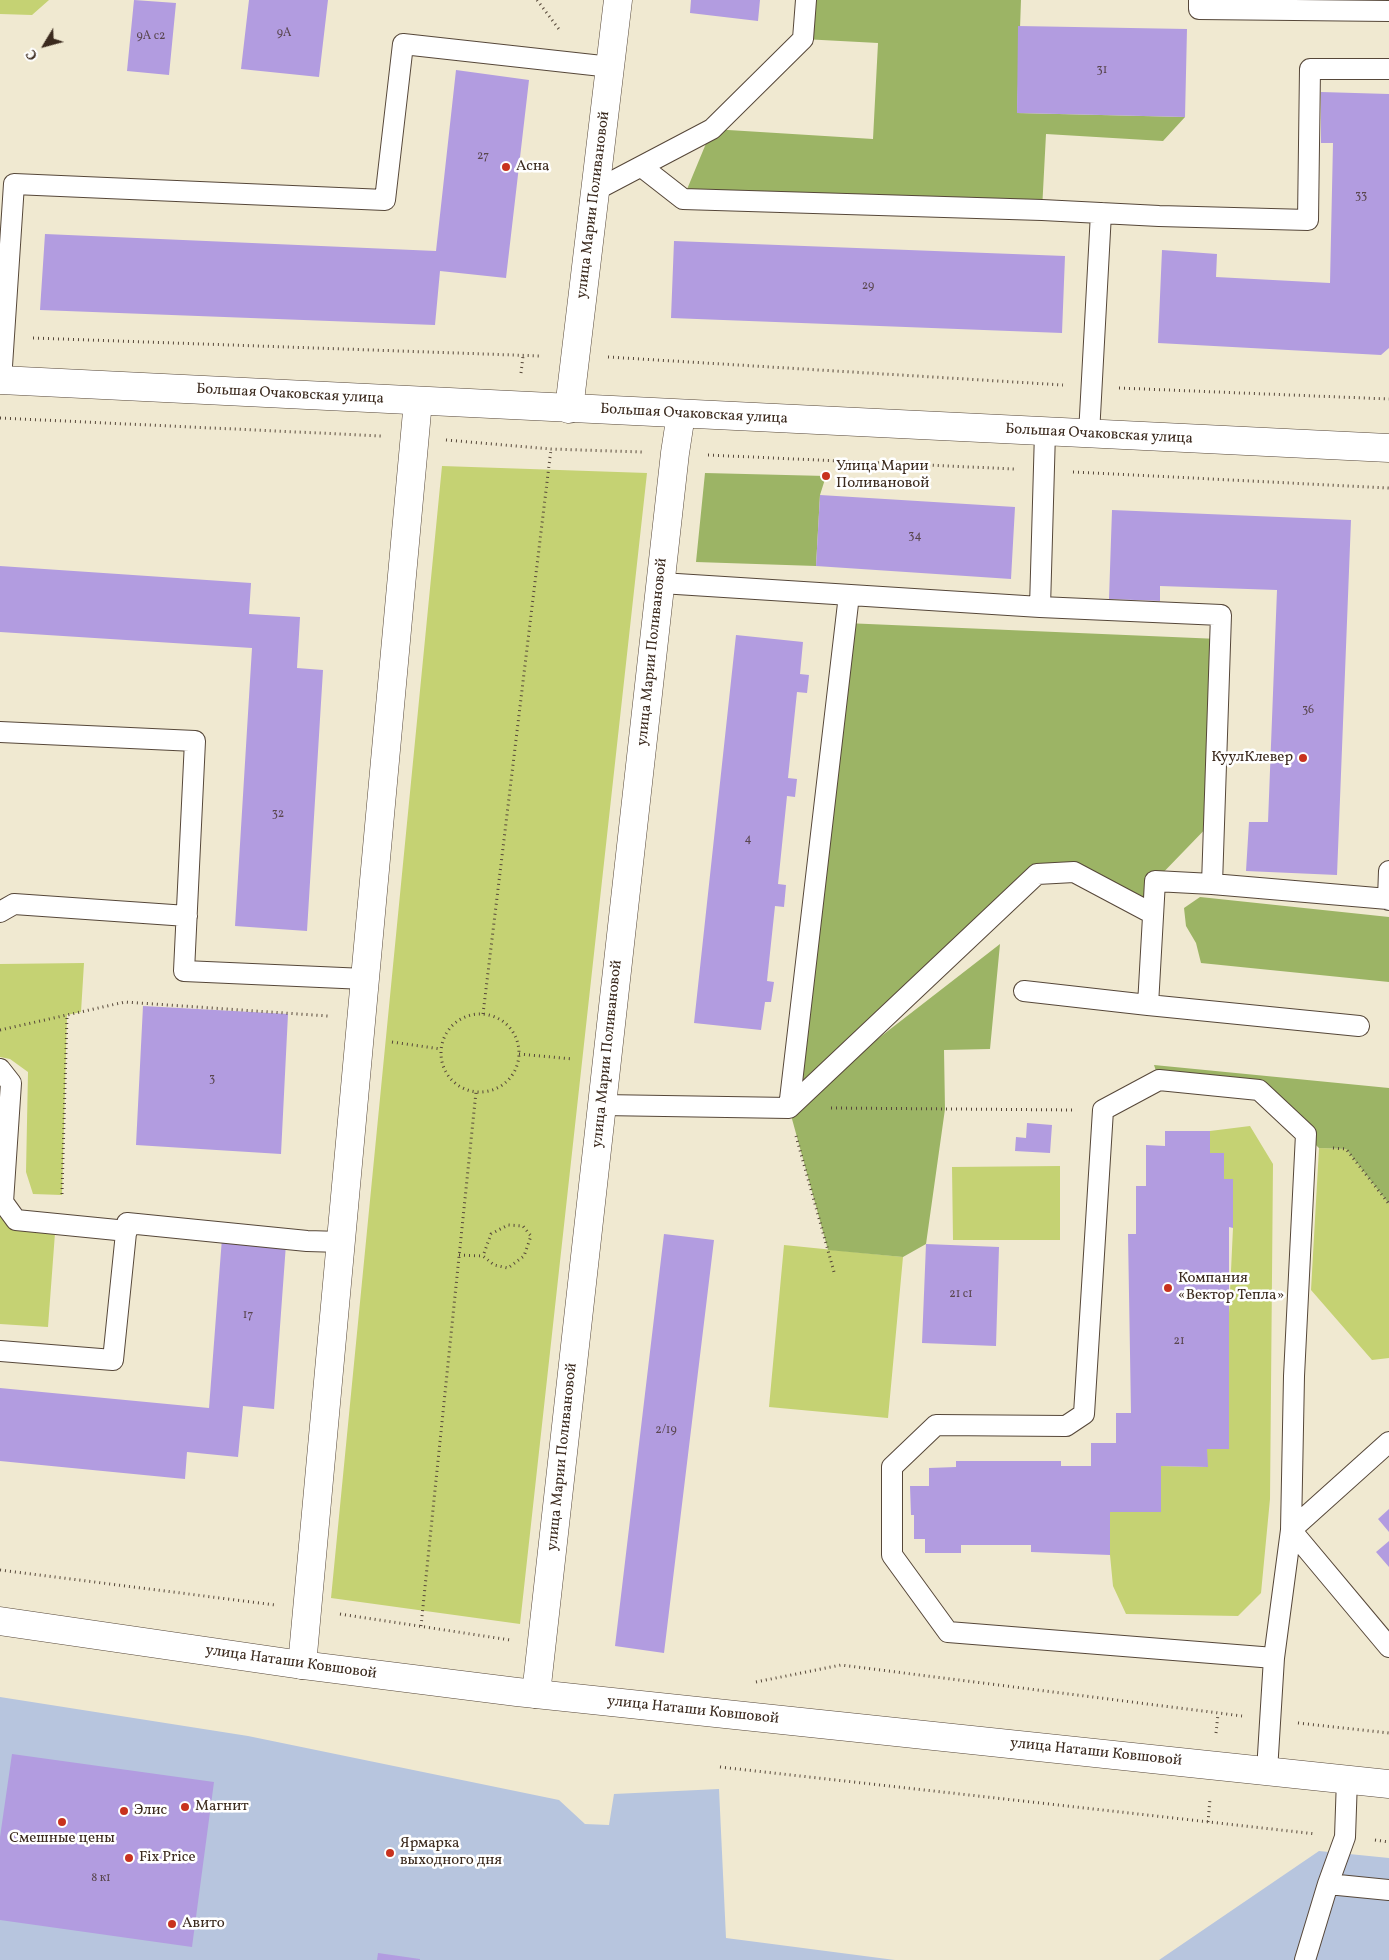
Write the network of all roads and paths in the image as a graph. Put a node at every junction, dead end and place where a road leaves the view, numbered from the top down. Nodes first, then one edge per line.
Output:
1 (537, 0) edge
2 (618, 0) edge
3 (806, 0) edge
4 (1199, 0) edge
5 (1389, 10) edge
6 (562, 34) dead end
7 (611, 66) junction
8 (1389, 69) edge
9 (642, 167) junction
10 (596, 190) junction
11 (1101, 213) junction
12 (4, 336) junction
13 (575, 355) junction
14 (1, 380) edge
15 (1091, 386) junction
16 (1389, 399) edge
17 (418, 401) junction
18 (569, 409) junction
19 (681, 414) junction
20 (1045, 432) junction
21 (1088, 434) junction
22 (1389, 448) edge
23 (551, 449) dead end
24 (661, 583) junction
25 (849, 595) junction
26 (1040, 608) junction
27 (0, 732) edge
28 (1389, 871) edge
29 (1212, 884) junction
30 (1388, 900) edge
31 (0, 912) edge
32 (1153, 914) junction
33 (187, 916) junction
34 (365, 979) junction
35 (1024, 991) dead end
36 (1148, 1005) junction
37 (483, 1014) junction
38 (68, 1015) junction
39 (328, 1016) dead end
40 (1359, 1026) dead end
41 (0, 1030) edge
42 (360, 1038) junction
43 (440, 1049) junction
44 (520, 1054) junction
45 (576, 1060) dead end
46 (0, 1069) edge
47 (476, 1092) junction
48 (602, 1105) junction
49 (789, 1108) junction
50 (1103, 1110) junction
51 (1305, 1145) junction
52 (1389, 1204) edge
53 (61, 1225) junction
54 (126, 1231) junction
55 (341, 1242) junction
56 (460, 1255) junction
57 (483, 1256) junction
58 (834, 1272) dead end
59 (0, 1351) edge
60 (1389, 1442) edge
61 (1291, 1530) junction
62 (0, 1622) edge
63 (421, 1626) dead end
64 (1389, 1647) edge
65 (1274, 1658) junction
66 (302, 1665) junction
67 (747, 1684) dead end
68 (536, 1694) junction
69 (1270, 1720) junction
70 (1389, 1733) edge
71 (720, 1767) dead end
72 (1266, 1771) junction
73 (1347, 1780) junction
74 (1389, 1784) edge
75 (1345, 1837) junction
76 (1389, 1842) edge
77 (1328, 1884) junction
78 (1389, 1890) edge
79 (1305, 1960) edge

1 - 6 path
2 - 7 street, улица Марии Поливановой
3 - 9 lane
4 - 5 lane
7 - 10 street, улица Марии Поливановой
7 - 12 lane
8 - 11 lane
9 - 10 lane
9 - 11 lane
10 - 13 street, улица Марии Поливановой
11 - 15 lane
12 - 13 path
12 - 14 lane
13 - 15 path
13 - 18 street, улица Марии Поливановой
14 - 17 street, Большая Очаковская улица
15 - 16 path
15 - 21 lane
17 - 18 street, Большая Очаковская улица
17 - 34 street
18 - 19 street, Большая Очаковская улица
19 - 20 street, Большая Очаковская улица
19 - 24 street, улица Марии Поливановой
20 - 21 street, Большая Очаковская улица
20 - 26 lane
21 - 22 street, Большая Очаковская улица
23 - 37 path
24 - 25 lane
24 - 48 street, улица Марии Поливановой
25 - 26 lane
25 - 49 lane
26 - 29 lane
27 - 33 lane
28 - 30 lane
29 - 30 lane
29 - 32 lane
31 - 33 lane
32 - 36 lane
32 - 49 lane
33 - 34 lane
34 - 42 street
35 - 36 lane
36 - 40 lane
37 - 43 path
37 - 44 path
38 - 39 path
38 - 41 path
38 - 53 path
42 - 43 path
42 - 55 street
43 - 47 path
44 - 45 path
44 - 47 path
46 - 53 lane
47 - 56 path
48 - 49 lane
48 - 68 street, улица Марии Поливановой
49 - 50 path
49 - 58 path
50 - 51 lane
50 - 65 lane
51 - 52 path
51 - 61 lane
53 - 54 lane
54 - 55 lane
54 - 59 lane
55 - 66 street
56 - 57 path
56 - 63 path
57 - 57 path
60 - 61 lane
61 - 64 lane
61 - 65 lane
62 - 66 street, улица Наташи Ковшовой
65 - 69 lane
66 - 68 street, улица Наташи Ковшовой
67 - 69 path
68 - 72 street, улица Наташи Ковшовой
69 - 70 path
69 - 72 lane
71 - 75 path
72 - 73 street, улица Наташи Ковшовой
73 - 74 street, улица Наташи Ковшовой
73 - 75 lane
75 - 76 path
75 - 77 lane
77 - 78 lane
77 - 79 lane

